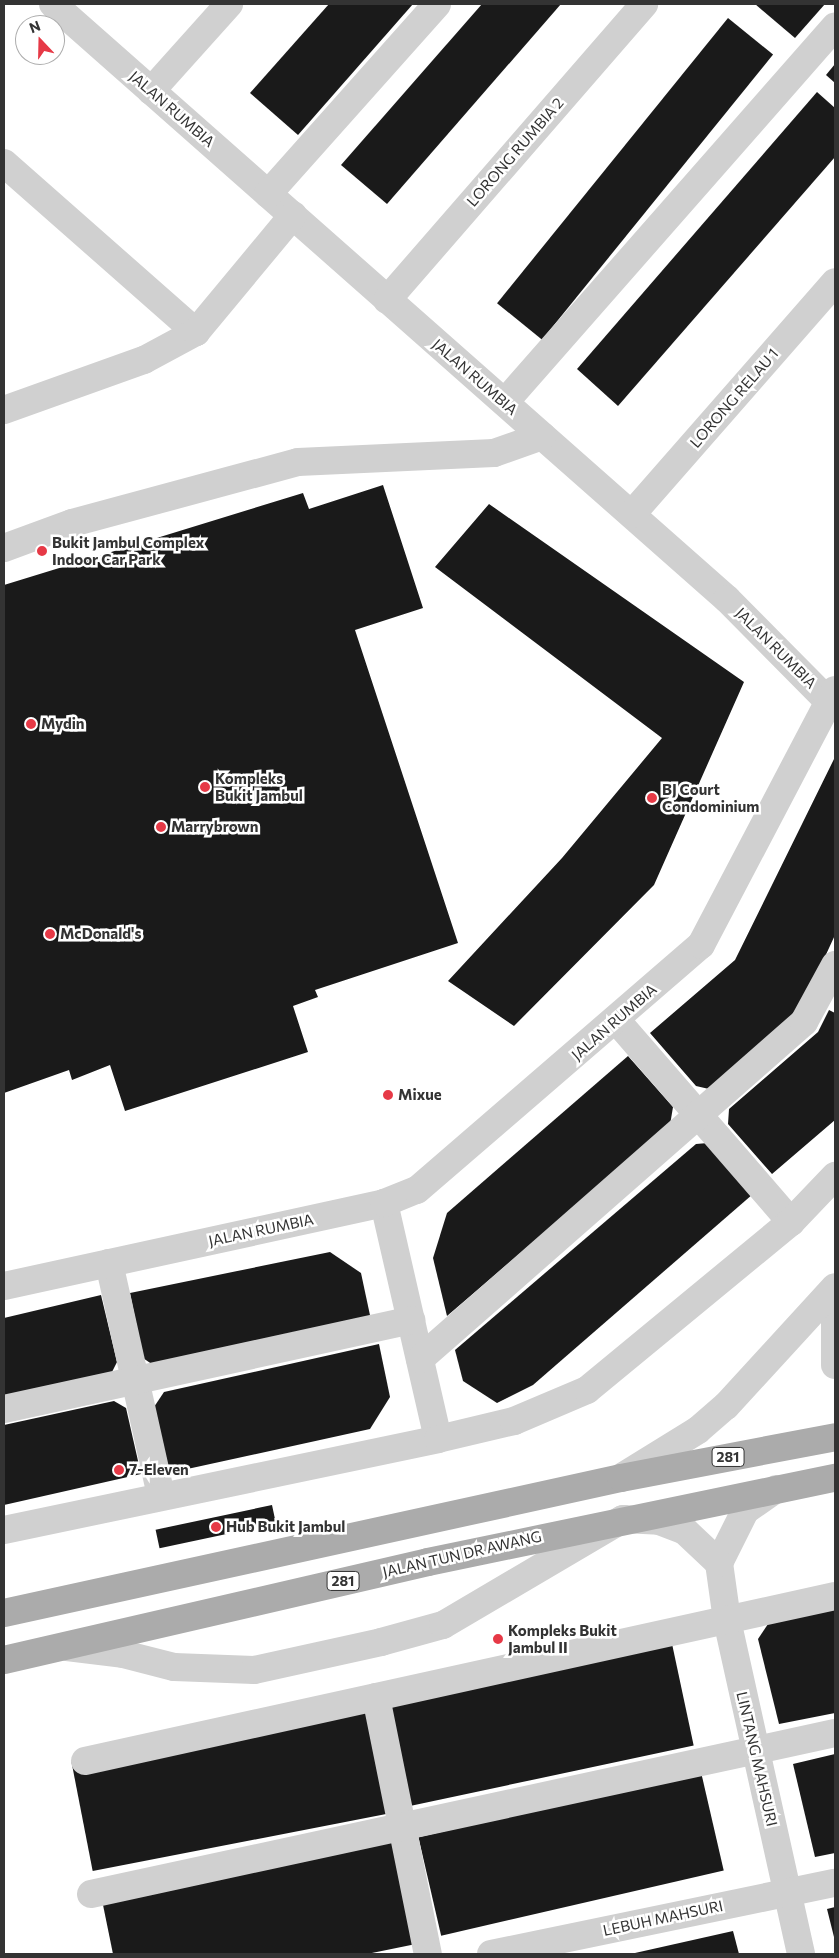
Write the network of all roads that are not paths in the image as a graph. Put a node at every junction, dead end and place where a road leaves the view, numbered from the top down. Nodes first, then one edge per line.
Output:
1 (53, 4) edge
2 (229, 4) edge
3 (437, 4) edge
4 (644, 4) edge
5 (835, 27) edge
6 (151, 91) junction
7 (4, 163) edge
8 (268, 194) junction
9 (292, 215) junction
10 (835, 282) edge
11 (387, 300) junction
12 (196, 332) junction
13 (505, 402) junction
14 (4, 410) edge
15 (542, 436) junction
16 (632, 514) junction
17 (4, 548) edge
18 (831, 695) edge
19 (835, 965) edge
20 (617, 1021) junction
21 (699, 1115) junction
22 (835, 1176) edge
23 (384, 1203) junction
24 (791, 1222) junction
25 (109, 1263) junction
26 (4, 1286) edge
27 (835, 1287) edge
28 (411, 1320) junction
29 (835, 1320) edge
30 (420, 1359) junction
31 (835, 1365) edge
32 (135, 1380) junction
33 (4, 1409) edge
34 (835, 1436) edge
35 (438, 1439) junction
36 (621, 1478) junction
37 (835, 1478) edge
38 (778, 1488) junction
39 (161, 1495) junction
40 (623, 1519) junction
41 (4, 1530) edge
42 (719, 1563) junction
43 (835, 1596) edge
44 (4, 1613) edge
45 (726, 1620) junction
46 (64, 1646) junction
47 (4, 1660) edge
48 (376, 1697) junction
49 (835, 1733) edge
50 (756, 1750) junction
51 (85, 1761) dead end
52 (402, 1827) junction
53 (835, 1883) edge
54 (787, 1893) junction
55 (92, 1894) dead end
56 (528, 1950) edge
57 (428, 1954) edge
58 (491, 1954) edge
59 (801, 1954) edge

1 - 6 street, JALAN RUMBIA
2 - 6 street
3 - 8 street
4 - 11 street, LORONG RUMBIA 2
5 - 13 street
6 - 8 street, JALAN RUMBIA
7 - 12 street
8 - 9 street, JALAN RUMBIA
9 - 11 street, JALAN RUMBIA
9 - 12 street
10 - 16 street, LORONG RELAU 1
11 - 13 street, JALAN RUMBIA
12 - 14 street
13 - 15 street, JALAN RUMBIA
15 - 16 street, JALAN RUMBIA
15 - 17 street
16 - 18 street, JALAN RUMBIA
18 - 20 street, JALAN RUMBIA
19 - 21 street
20 - 21 street
20 - 23 street, JALAN RUMBIA
21 - 24 street
21 - 30 street
22 - 24 street
23 - 25 street, JALAN RUMBIA
23 - 28 street
24 - 35 street
25 - 26 street, JALAN RUMBIA
25 - 32 street
27 - 36 street
28 - 30 street
28 - 32 street
29 - 31 street
30 - 35 street
32 - 33 street
32 - 39 street
34 - 36 main road, 281
35 - 39 street
36 - 44 main road, 281
37 - 38 main road, JALAN TUN DR AWANG / 281
38 - 40 main road, JALAN TUN DR AWANG / 281
38 - 42 street
39 - 41 street
40 - 42 street
40 - 46 main road, JALAN TUN DR AWANG / 281
40 - 46 street
42 - 45 street, LINTANG MAHSURI
43 - 45 street
45 - 48 street
45 - 50 street, LINTANG MAHSURI
46 - 47 main road, JALAN TUN DR AWANG / 281
48 - 51 street
48 - 52 street
49 - 50 street
50 - 52 street
50 - 54 street, LINTANG MAHSURI
52 - 55 street
52 - 57 street
53 - 54 street, LEBUH MAHSURI
54 - 56 street, LEBUH MAHSURI
54 - 59 street, LINTANG MAHSURI
56 - 58 street, LEBUH MAHSURI

